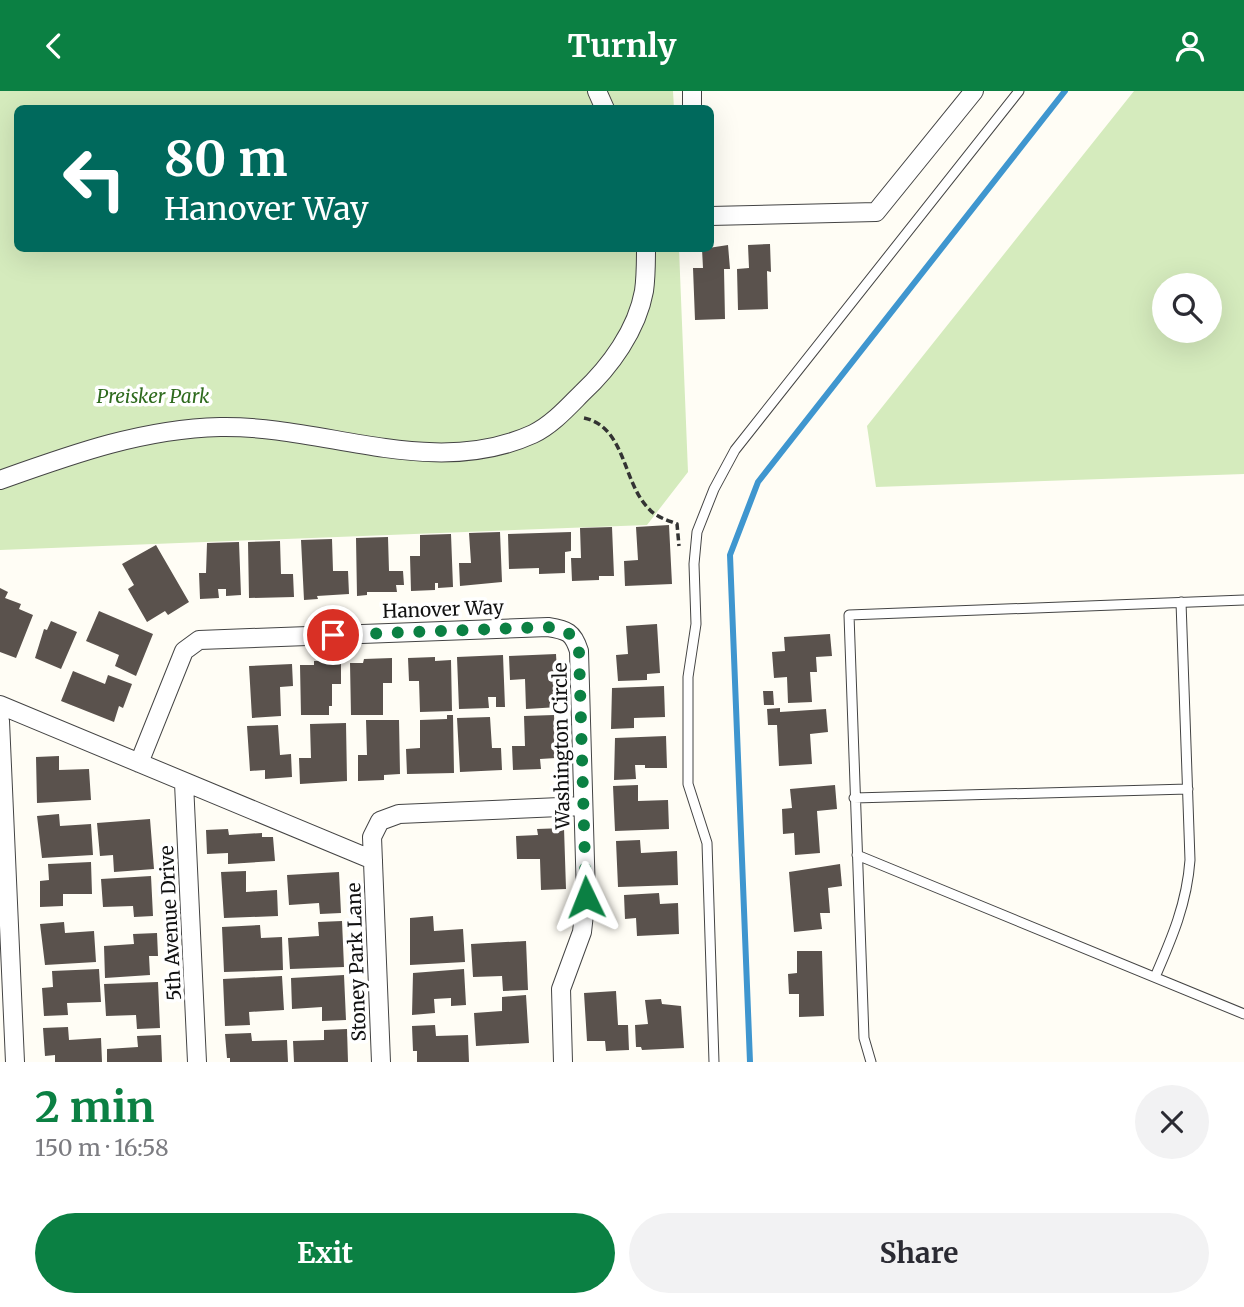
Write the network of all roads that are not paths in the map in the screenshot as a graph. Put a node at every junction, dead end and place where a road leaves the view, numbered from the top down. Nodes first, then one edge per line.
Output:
1 (974, 91) edge
2 (1019, 91) edge
3 (714, 216) edge
4 (646, 252) edge
5 (0, 480) edge
6 (1244, 600) edge
7 (1181, 602) junction
8 (574, 635) joint
9 (0, 705) edge
10 (0, 721) edge
11 (139, 763) junction
12 (184, 783) junction
13 (1188, 789) junction
14 (854, 798) junction
15 (583, 806) junction
16 (857, 855) junction
17 (373, 860) junction
18 (1155, 977) junction
19 (1244, 1014) edge
20 (15, 1062) edge
21 (197, 1062) edge
22 (381, 1062) edge
23 (563, 1062) edge
24 (714, 1062) edge
25 (871, 1062) edge

1 - 3 street
2 - 24 lane
4 - 5 street
6 - 7 lane
7 - 13 lane
7 - 14 lane
8 - 11 street, Hanover Way
8 - 15 street, Washington Circle
9 - 11 street
10 - 20 street
11 - 12 street
12 - 17 street
12 - 21 street, 5th Avenue Drive
13 - 14 lane
13 - 18 lane
14 - 16 lane
15 - 17 street, Stoney Park Lane
15 - 23 street, Washington Circle
16 - 18 lane
16 - 25 lane
17 - 22 street, Stoney Park Lane
18 - 19 lane

